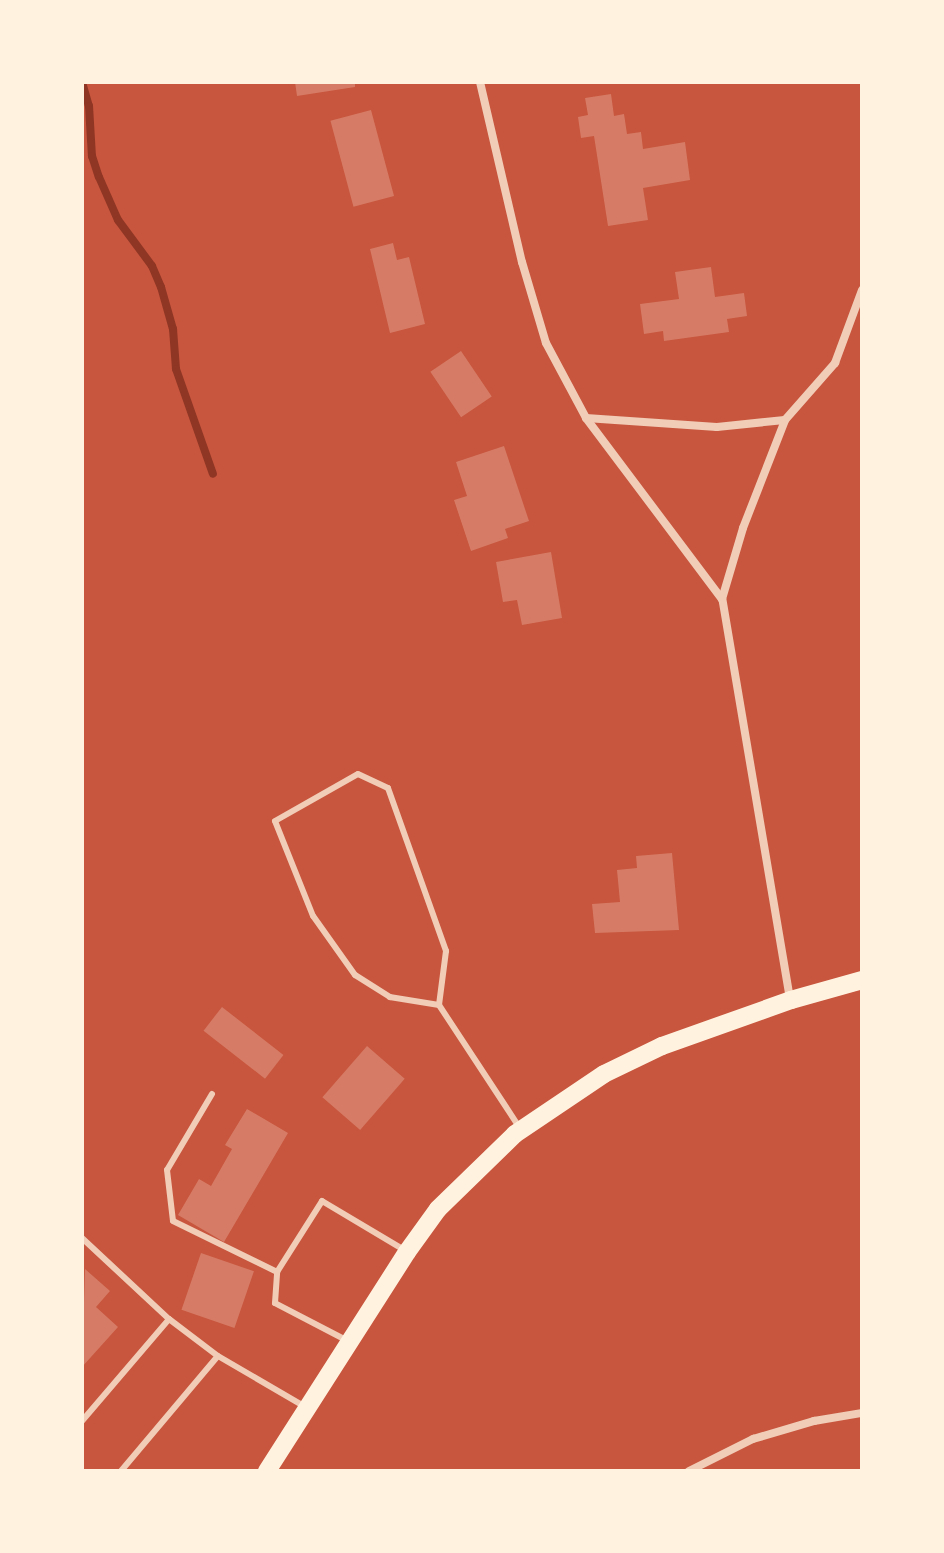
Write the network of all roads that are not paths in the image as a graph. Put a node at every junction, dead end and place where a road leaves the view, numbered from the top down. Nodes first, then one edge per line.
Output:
1 (480, 82) edge
2 (862, 290) edge
3 (586, 418) junction
4 (785, 420) junction
5 (722, 599) junction
6 (862, 980) edge
7 (791, 1000) junction
8 (439, 1005) junction
9 (212, 1094) dead end
10 (521, 1130) junction
11 (82, 1238) edge
12 (407, 1252) junction
13 (277, 1272) junction
14 (169, 1319) junction
15 (350, 1341) junction
16 (218, 1356) junction
17 (307, 1408) junction
18 (862, 1413) edge
19 (82, 1421) edge
20 (121, 1471) edge
21 (267, 1471) edge
22 (689, 1471) edge

1 - 3 street
2 - 4 street
3 - 4 street
3 - 5 street
4 - 5 street
5 - 7 street
6 - 7 main road
7 - 10 main road
8 - 8 lane
8 - 10 lane
9 - 13 lane
10 - 12 main road
11 - 14 lane
12 - 13 lane
12 - 15 main road
13 - 15 lane
14 - 16 lane
14 - 19 lane
15 - 17 main road
16 - 17 lane
16 - 20 lane
17 - 21 main road
18 - 22 street

